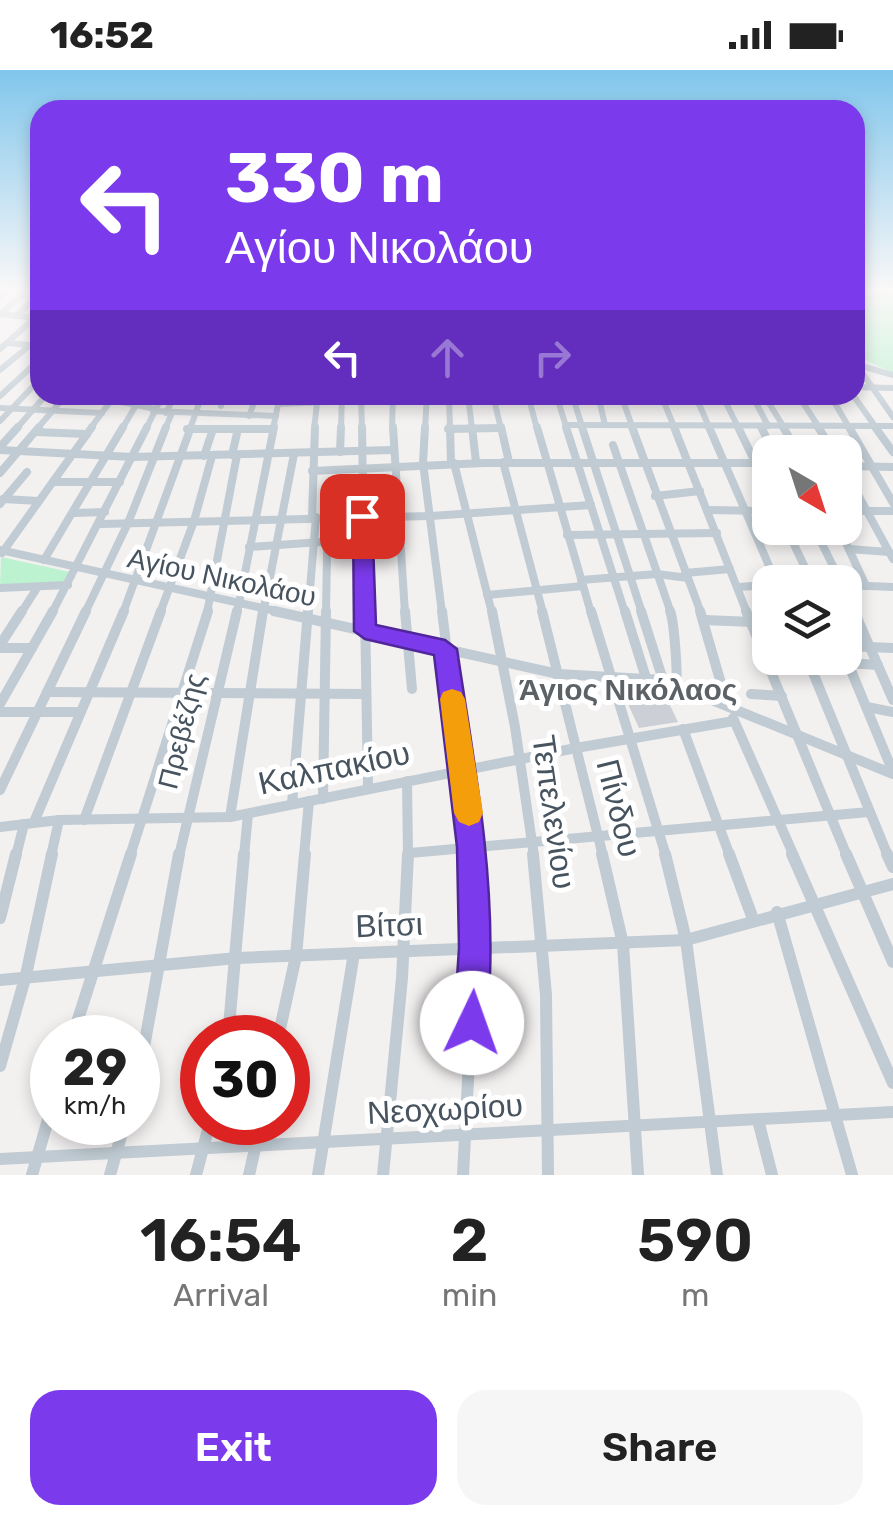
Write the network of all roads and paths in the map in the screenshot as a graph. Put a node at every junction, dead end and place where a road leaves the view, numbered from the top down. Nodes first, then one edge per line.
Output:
1 (3, 345) edge
2 (30, 345) joint
3 (865, 367) edge
4 (30, 368) edge
5 (0, 370) edge
6 (893, 375) edge
7 (865, 378) edge
8 (865, 386) edge
9 (871, 386) junction
10 (893, 388) edge
11 (30, 389) edge
12 (0, 396) edge
13 (37, 405) edge
14 (57, 405) edge
15 (108, 405) edge
16 (157, 405) edge
17 (172, 405) edge
18 (197, 405) edge
19 (253, 405) edge
20 (278, 405) edge
21 (316, 405) edge
22 (342, 405) edge
23 (360, 405) edge
24 (393, 405) edge
25 (427, 405) edge
26 (449, 405) edge
27 (469, 405) edge
28 (495, 405) edge
29 (531, 405) edge
30 (559, 405) edge
31 (575, 405) edge
32 (600, 405) edge
33 (625, 405) edge
34 (665, 405) edge
35 (699, 405) edge
36 (727, 405) edge
37 (756, 405) edge
38 (770, 405) edge
39 (804, 405) edge
40 (836, 405) edge
41 (860, 405) edge
42 (134, 406) joint
43 (0, 408) edge
44 (11, 409) junction
45 (33, 410) junction
46 (154, 410) junction
47 (52, 411) junction
48 (102, 413) junction
49 (169, 413) junction
50 (192, 414) junction
51 (249, 416) junction
52 (276, 416) junction
53 (893, 417) edge
54 (0, 421) edge
55 (566, 425) junction
56 (582, 425) junction
57 (605, 425) junction
58 (631, 425) junction
59 (673, 426) junction
60 (708, 426) junction
61 (738, 426) junction
62 (764, 426) junction
63 (782, 426) junction
64 (817, 426) junction
65 (849, 426) junction
66 (875, 426) junction
67 (893, 426) edge
68 (472, 428) junction
69 (500, 428) junction
70 (187, 429) junction
71 (213, 429) junction
72 (238, 429) junction
73 (273, 429) junction
74 (448, 429) junction
75 (36, 432) junction
76 (87, 434) junction
77 (767, 435) edge
78 (788, 435) edge
79 (823, 435) edge
80 (613, 445) dead end
81 (0, 448) edge
82 (392, 450) junction
83 (20, 451) junction
84 (340, 452) junction
85 (359, 452) junction
86 (893, 452) edge
87 (312, 453) junction
88 (73, 454) junction
89 (268, 454) junction
90 (294, 454) junction
91 (234, 455) junction
92 (752, 455) edge
93 (108, 456) junction
94 (208, 456) junction
95 (132, 457) junction
96 (156, 457) junction
97 (180, 457) junction
98 (546, 461) junction
99 (577, 461) junction
100 (593, 461) junction
101 (619, 461) junction
102 (645, 461) junction
103 (476, 462) junction
104 (506, 462) junction
105 (690, 462) junction
106 (424, 463) junction
107 (453, 463) junction
108 (725, 463) junction
109 (752, 463) edge
110 (395, 464) junction
111 (362, 466) junction
112 (872, 466) junction
113 (862, 467) edge
114 (893, 467) edge
115 (312, 471) junction
116 (27, 472) dead end
117 (0, 473) edge
118 (53, 482) junction
119 (120, 482) junction
120 (92, 483) junction
121 (700, 491) junction
122 (362, 492) junction
123 (328, 493) junction
124 (311, 494) junction
125 (655, 496) junction
126 (862, 500) edge
127 (1, 501) edge
128 (39, 502) junction
129 (893, 503) edge
130 (591, 505) junction
131 (558, 507) junction
132 (514, 510) junction
133 (709, 510) junction
134 (745, 511) junction
135 (752, 511) edge
136 (862, 511) edge
137 (868, 511) junction
138 (893, 511) edge
139 (105, 512) junction
140 (74, 513) junction
141 (469, 514) junction
142 (362, 516) junction
143 (431, 516) junction
144 (319, 517) junction
145 (397, 517) junction
146 (280, 518) junction
147 (254, 519) junction
148 (224, 520) junction
149 (194, 521) junction
150 (158, 522) junction
151 (128, 523) junction
152 (101, 524) junction
153 (718, 533) junction
154 (616, 534) junction
155 (641, 534) junction
156 (672, 534) junction
157 (567, 535) junction
158 (600, 535) junction
159 (363, 539) junction
160 (327, 541) junction
161 (314, 542) junction
162 (274, 545) junction
163 (847, 545) edge
164 (250, 547) junction
165 (849, 549) junction
166 (1, 552) edge
167 (891, 555) edge
168 (44, 560) junction
169 (766, 565) edge
170 (78, 568) junction
171 (730, 569) junction
172 (104, 574) junction
173 (657, 574) junction
174 (630, 576) junction
175 (686, 576) junction
176 (614, 577) junction
177 (136, 581) junction
178 (582, 583) junction
179 (414, 584) dead end
180 (68, 585) junction
181 (401, 585) junction
182 (752, 585) edge
183 (738, 586) junction
184 (862, 586) edge
185 (866, 586) junction
186 (36, 588) junction
187 (170, 588) junction
188 (893, 588) edge
189 (1, 590) edge
190 (538, 590) junction
191 (487, 596) junction
192 (212, 598) junction
193 (240, 604) junction
194 (265, 610) junction
195 (308, 618) junction
196 (704, 620) junction
197 (752, 620) edge
198 (326, 622) junction
199 (752, 622) edge
200 (862, 628) edge
201 (365, 631) junction
202 (408, 640) junction
203 (0, 646) edge
204 (862, 647) edge
205 (870, 647) junction
206 (32, 648) junction
207 (893, 648) edge
208 (445, 649) junction
209 (502, 662) junction
210 (862, 662) edge
211 (878, 665) junction
212 (558, 674) junction
213 (774, 675) edge
214 (814, 675) edge
215 (852, 675) edge
216 (646, 678) junction
217 (612, 680) junction
218 (663, 680) junction
219 (676, 685) junction
220 (412, 689) dead end
221 (47, 692) junction
222 (88, 694) junction
223 (132, 694) junction
224 (215, 694) junction
225 (366, 694) junction
226 (751, 694) dead end
227 (251, 695) junction
228 (324, 695) junction
229 (180, 696) junction
230 (301, 696) junction
231 (782, 696) junction
232 (893, 700) edge
233 (728, 706) junction
234 (866, 707) junction
235 (0, 708) edge
236 (80, 712) junction
237 (893, 712) edge
238 (38, 713) junction
239 (734, 721) junction
240 (683, 730) junction
241 (794, 733) junction
242 (629, 739) junction
243 (576, 748) junction
244 (848, 756) junction
245 (520, 758) junction
246 (463, 770) junction
247 (893, 773) edge
248 (406, 781) junction
249 (368, 788) junction
250 (0, 790) edge
251 (316, 800) junction
252 (292, 804) junction
253 (869, 812) junction
254 (248, 814) junction
255 (230, 817) junction
256 (832, 817) junction
257 (59, 820) junction
258 (84, 820) junction
259 (140, 821) junction
260 (185, 821) junction
261 (777, 821) junction
262 (29, 823) junction
263 (0, 827) edge
264 (718, 828) junction
265 (660, 832) junction
266 (598, 835) junction
267 (533, 840) junction
268 (472, 847) junction
269 (410, 853) junction
270 (893, 867) edge
271 (893, 884) edge
272 (865, 890) junction
273 (814, 905) junction
274 (777, 912) junction
275 (0, 918) edge
276 (753, 920) junction
277 (686, 940) junction
278 (623, 944) junction
279 (545, 946) junction
280 (475, 948) junction
281 (405, 953) junction
282 (354, 954) junction
283 (296, 956) junction
284 (237, 958) junction
285 (893, 962) edge
286 (160, 963) junction
287 (92, 970) junction
288 (26, 975) junction
289 (0, 980) edge
290 (79, 1015) edge
291 (150, 1015) edge
292 (231, 1015) edge
293 (283, 1015) edge
294 (0, 1066) edge
295 (893, 1083) edge
296 (893, 1112) edge
297 (835, 1115) junction
298 (758, 1120) junction
299 (712, 1124) junction
300 (634, 1126) junction
301 (549, 1130) junction
302 (466, 1137) junction
303 (387, 1140) junction
304 (324, 1143) junction
305 (41, 1145) edge
306 (118, 1145) edge
307 (204, 1145) edge
308 (257, 1145) edge
309 (256, 1148) junction
310 (203, 1150) junction
311 (115, 1154) junction
312 (38, 1156) junction
313 (0, 1158) edge
314 (32, 1175) edge
315 (110, 1175) edge
316 (196, 1175) edge
317 (249, 1175) edge
318 (318, 1175) edge
319 (383, 1175) edge
320 (463, 1175) edge
321 (548, 1175) edge
322 (638, 1175) edge
323 (717, 1175) edge
324 (772, 1175) edge
325 (852, 1175) edge

1 - 2 street
2 - 5 street
3 - 6 street
4 - 12 street
7 - 9 street
8 - 9 street
9 - 10 street
9 - 53 street
11 - 44 street
13 - 45 street
14 - 47 street
15 - 48 street
16 - 46 street
17 - 49 street
18 - 50 street
19 - 51 street
20 - 52 street, Πρεβέζης
21 - 87 street
22 - 84 street
23 - 85 street
24 - 82 street
25 - 106 street
26 - 74 street, Τεπελενίου
27 - 68 street
28 - 69 street
29 - 98 street
30 - 55 street
31 - 56 street
32 - 57 street
33 - 58 street
34 - 59 street
35 - 60 street
36 - 61 street
37 - 62 street
38 - 63 street
39 - 64 street
40 - 65 street
41 - 66 street
42 - 46 street
42 - 93 street
43 - 44 street
44 - 45 street
44 - 54 street
45 - 47 street
45 - 81 street
46 - 49 street
46 - 95 street
47 - 48 street
47 - 75 street
48 - 76 street
49 - 50 street
49 - 96 street
50 - 51 street
50 - 70 street
51 - 52 street
52 - 73 street, Πρεβέζης
55 - 56 street
55 - 99 street
56 - 57 street
56 - 100 street
57 - 58 street
58 - 59 street
58 - 102 street
59 - 60 street
59 - 105 street
60 - 61 street
60 - 108 street
61 - 62 street
61 - 92 street
62 - 63 street
62 - 77 street
63 - 64 street
63 - 78 street
64 - 65 street
64 - 79 street
65 - 66 street
65 - 112 street
66 - 67 street
66 - 86 street
68 - 69 street
68 - 74 street
68 - 103 street
69 - 104 street
70 - 71 street
70 - 97 street
71 - 72 street
71 - 94 street
72 - 73 street
72 - 91 street
73 - 89 street, Πρεβέζης
74 - 107 street, Τεπελενίου
75 - 76 street
75 - 83 street
76 - 88 street
80 - 101 street
81 - 83 street
82 - 85 street
82 - 110 street
83 - 88 street
83 - 117 street
84 - 85 street
84 - 87 street
85 - 111 street
87 - 90 street
87 - 115 street
88 - 93 street
88 - 118 street
89 - 90 street
89 - 91 street
89 - 147 street, Πρεβέζης
90 - 146 street
91 - 94 street
91 - 148 street
93 - 95 street
93 - 120 street
94 - 97 street
94 - 149 street
95 - 96 street
95 - 119 street
96 - 97 street
96 - 151 street
97 - 150 street
98 - 99 street
98 - 104 street
98 - 131 street
99 - 100 street
99 - 130 street
100 - 101 street
100 - 154 street
101 - 102 street
101 - 155 street
102 - 105 street
102 - 125 street
103 - 104 street
103 - 107 street
104 - 132 street, Πίνδου
105 - 108 street
105 - 121 street
106 - 107 street
106 - 110 street
106 - 143 street
107 - 141 street, Τεπελενίου
108 - 109 street
108 - 134 street
110 - 111 street
110 - 145 street
111 - 115 street
111 - 122 street
112 - 113 street
112 - 114 street
112 - 129 street
115 - 124 street
116 - 127 street
118 - 120 street
118 - 128 street
119 - 120 street
119 - 139 street
120 - 140 street
121 - 125 street
121 - 133 street
122 - 123 street
122 - 142 street
123 - 124 street
123 - 144 street
124 - 144 street
125 - 156 street
126 - 137 street
127 - 128 street
128 - 166 street
130 - 131 street
130 - 158 street
131 - 132 street
131 - 157 street
132 - 141 street
132 - 190 street, Πίνδου
133 - 134 street
133 - 153 street
134 - 135 street
134 - 169 street
136 - 137 street
137 - 138 street
137 - 167 street
139 - 140 street
139 - 152 street
140 - 168 street
141 - 143 street
141 - 191 street, Τεπελενίου
142 - 144 street
142 - 145 street
142 - 159 street
143 - 145 street
143 - 208 street
144 - 146 street
144 - 160 street
144 - 161 street
145 - 181 street
146 - 147 street
146 - 162 street
147 - 148 street
147 - 164 street, Πρεβέζης
148 - 149 street
148 - 192 street
149 - 150 street
149 - 187 street
150 - 151 street
150 - 177 street
151 - 152 street
151 - 172 street
152 - 170 street
153 - 156 street
153 - 171 street
154 - 155 street
154 - 158 street
154 - 174 street
155 - 156 street
155 - 173 street
156 - 175 street
157 - 158 street
157 - 178 street
158 - 176 street
159 - 160 street
159 - 201 street
160 - 161 street
160 - 198 street
161 - 162 street
161 - 195 street
162 - 164 street
162 - 194 street
163 - 165 street
164 - 193 street, Πρεβέζης
165 - 167 street
165 - 185 street
166 - 168 street, Αγίου Νικολάου
168 - 170 street, Αγίου Νικολάου
170 - 172 street, Αγίου Νικολάου
170 - 180 street
171 - 175 street
171 - 183 street
172 - 177 street, Αγίου Νικολάου
172 - 221 street
173 - 174 street
173 - 175 street
173 - 219 street
174 - 176 street
174 - 218 street
175 - 196 street
176 - 178 street
176 - 216 street
177 - 187 street, Αγίου Νικολάου
177 - 222 street
178 - 190 street
178 - 217 street
179 - 181 street
180 - 186 street
180 - 206 street
181 - 202 street
182 - 183 street
183 - 197 street
184 - 185 street
185 - 188 street
186 - 189 street
186 - 203 street
187 - 192 street, Αγίου Νικολάου
187 - 223 street
190 - 191 street
190 - 212 street, Πίνδου
191 - 209 street, Τεπελενίου
192 - 193 street, Αγίου Νικολάου
192 - 229 street
193 - 194 street, Αγίου Νικολάου
193 - 224 street, Πρεβέζης
194 - 195 street, Αγίου Νικολάου
194 - 227 street
195 - 198 street, Αγίου Νικολάου
195 - 230 street
196 - 199 street
196 - 233 street
198 - 201 street, Αγίου Νικολάου
198 - 228 street
200 - 205 street
201 - 202 street, Αγίου Νικολάου
201 - 225 street
202 - 208 street, Αγίου Νικολάου
202 - 220 street
203 - 206 street
204 - 205 street
205 - 207 street
205 - 211 street
206 - 235 street
208 - 209 street, Αγίου Νικολάου
208 - 246 street
209 - 212 street, Αγίου Νικολάου
209 - 245 street, Τεπελενίου
210 - 211 street
211 - 232 street
212 - 217 street, Αγίου Νικολάου
212 - 243 street, Πίνδου
213 - 231 street
214 - 244 street
215 - 234 street
216 - 217 street, Αγίου Νικολάου
216 - 218 street, Αγίου Νικολάου
217 - 242 street
218 - 219 street, Αγίου Νικολάου
219 - 233 street, Αγίου Νικολάου
221 - 222 street
221 - 238 street
222 - 223 street
222 - 236 street
223 - 229 street
223 - 258 street
224 - 227 street
224 - 229 street
224 - 260 street, Πρεβέζης
225 - 228 street
225 - 249 street
226 - 231 street
227 - 230 street
227 - 255 street
228 - 230 street
228 - 251 street
229 - 259 street
230 - 252 street
231 - 241 street
233 - 239 street
233 - 241 street, Αγίου Νικολάου
234 - 237 street
234 - 247 street
235 - 238 street
236 - 238 street
236 - 262 street
238 - 250 street
239 - 240 street, Καλπακίου
239 - 261 street
240 - 242 street, Καλπακίου
240 - 264 street
241 - 244 street, Αγίου Νικολάου
241 - 256 street
242 - 243 street, Καλπακίου
242 - 265 street
243 - 245 street, Καλπακίου
243 - 266 street, Πίνδου
244 - 247 street, Αγίου Νικολάου
244 - 253 street
245 - 246 street, Καλπακίου
245 - 267 street, Τεπελενίου
246 - 248 street, Καλπακίου
246 - 268 street
248 - 249 street, Καλπακίου
248 - 269 street
249 - 251 street, Καλπακίου
251 - 252 street, Καλπακίου
251 - 283 street
252 - 254 street, Καλπακίου
253 - 256 street
253 - 270 street
254 - 255 street, Καλπακίου
254 - 284 street
255 - 260 street, Καλπακίου
256 - 261 street
256 - 272 street
257 - 258 street, Καλπακίου
257 - 262 street, Καλπακίου
257 - 288 street
258 - 259 street, Καλπακίου
259 - 260 street, Καλπακίου
259 - 287 street
260 - 286 street, Πρεβέζης
261 - 264 street
261 - 273 street
262 - 263 street, Καλπακίου
262 - 275 street
264 - 265 street
264 - 276 street
265 - 266 street
265 - 277 street
266 - 267 street
266 - 278 street, Πίνδου
267 - 268 street
267 - 279 street, Τεπελενίου
268 - 269 street
268 - 280 street
269 - 281 street
271 - 272 street, Βίτσι
272 - 273 street, Βίτσι
272 - 285 street
273 - 274 street, Βίτσι
273 - 295 street
274 - 276 street, Βίτσι
274 - 297 street
276 - 277 street, Βίτσι
277 - 278 street, Βίτσι
277 - 299 street
278 - 279 street, Βίτσι
278 - 300 street, Πίνδου
279 - 280 street, Βίτσι
279 - 301 street, Τεπελενίου
280 - 281 street, Βίτσι
280 - 302 street
281 - 282 street, Βίτσι
281 - 303 street
282 - 283 street, Βίτσι
282 - 304 street
283 - 284 street, Βίτσι
283 - 293 street
284 - 286 street, Βίτσι
284 - 292 street
286 - 287 street, Βίτσι
286 - 291 street, Πρεβέζης
287 - 288 street, Βίτσι
287 - 290 street
288 - 289 street, Βίτσι
288 - 294 street
296 - 297 street, Νεοχωρίου
297 - 298 street, Νεοχωρίου
297 - 325 street
298 - 299 street, Νεοχωρίου
298 - 324 street
299 - 300 street, Νεοχωρίου
299 - 323 street
300 - 301 street, Νεοχωρίου
300 - 322 street, Πίνδου
301 - 302 street, Νεοχωρίου
301 - 321 street, Τεπελενίου
302 - 303 street, Νεοχωρίου
302 - 320 street
303 - 304 street, Νεοχωρίου
303 - 319 street
304 - 309 street, Νεοχωρίου
304 - 318 street
305 - 312 street
306 - 311 street
307 - 310 street
308 - 309 street
309 - 310 street, Νεοχωρίου
309 - 317 street
310 - 311 street, Νεοχωρίου
310 - 316 street
311 - 312 street, Νεοχωρίου
311 - 315 street
312 - 313 street, Νεοχωρίου
312 - 314 street

